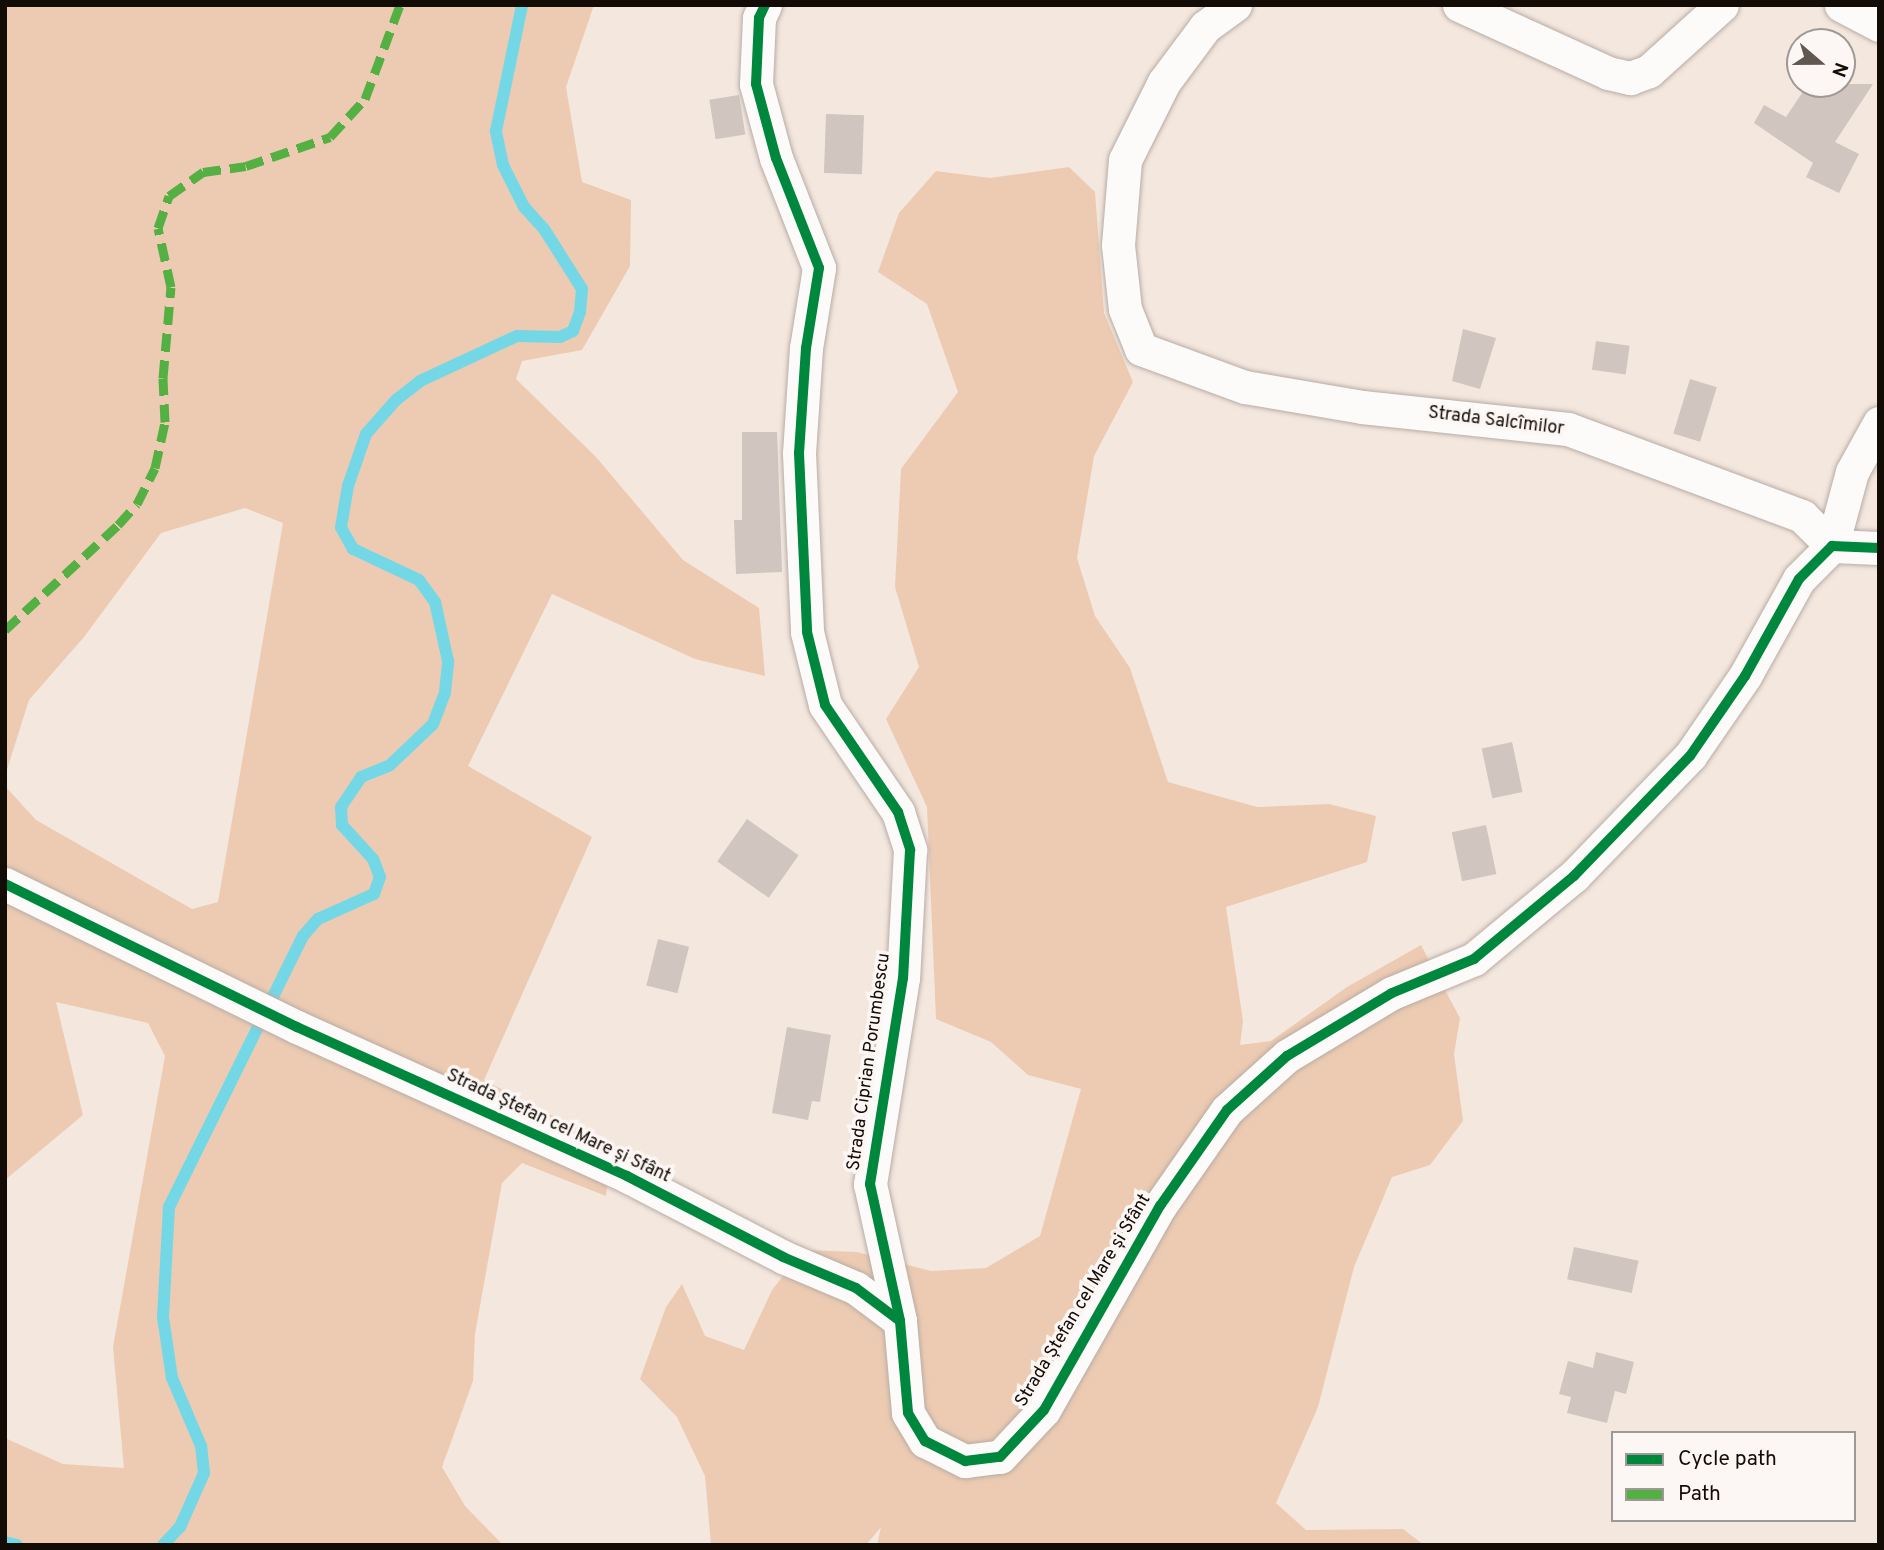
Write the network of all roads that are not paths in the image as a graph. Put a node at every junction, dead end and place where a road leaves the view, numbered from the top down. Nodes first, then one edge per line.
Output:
1 (765, 5) edge
2 (1235, 5) edge
3 (1460, 5) edge
4 (1722, 5) edge
5 (1840, 5) edge
6 (1879, 25) edge
7 (1879, 423) edge
8 (1832, 546) junction
9 (1879, 548) edge
10 (5, 884) edge
11 (900, 1321) junction

1 - 11 street, Strada Ciprian Porumbescu
2 - 8 street, Strada Salcîmilor
3 - 4 street
5 - 6 street
7 - 8 street
8 - 9 street
8 - 11 street, Strada Ștefan cel Mare și Sfânt
10 - 11 street, Strada Ștefan cel Mare și Sfânt

